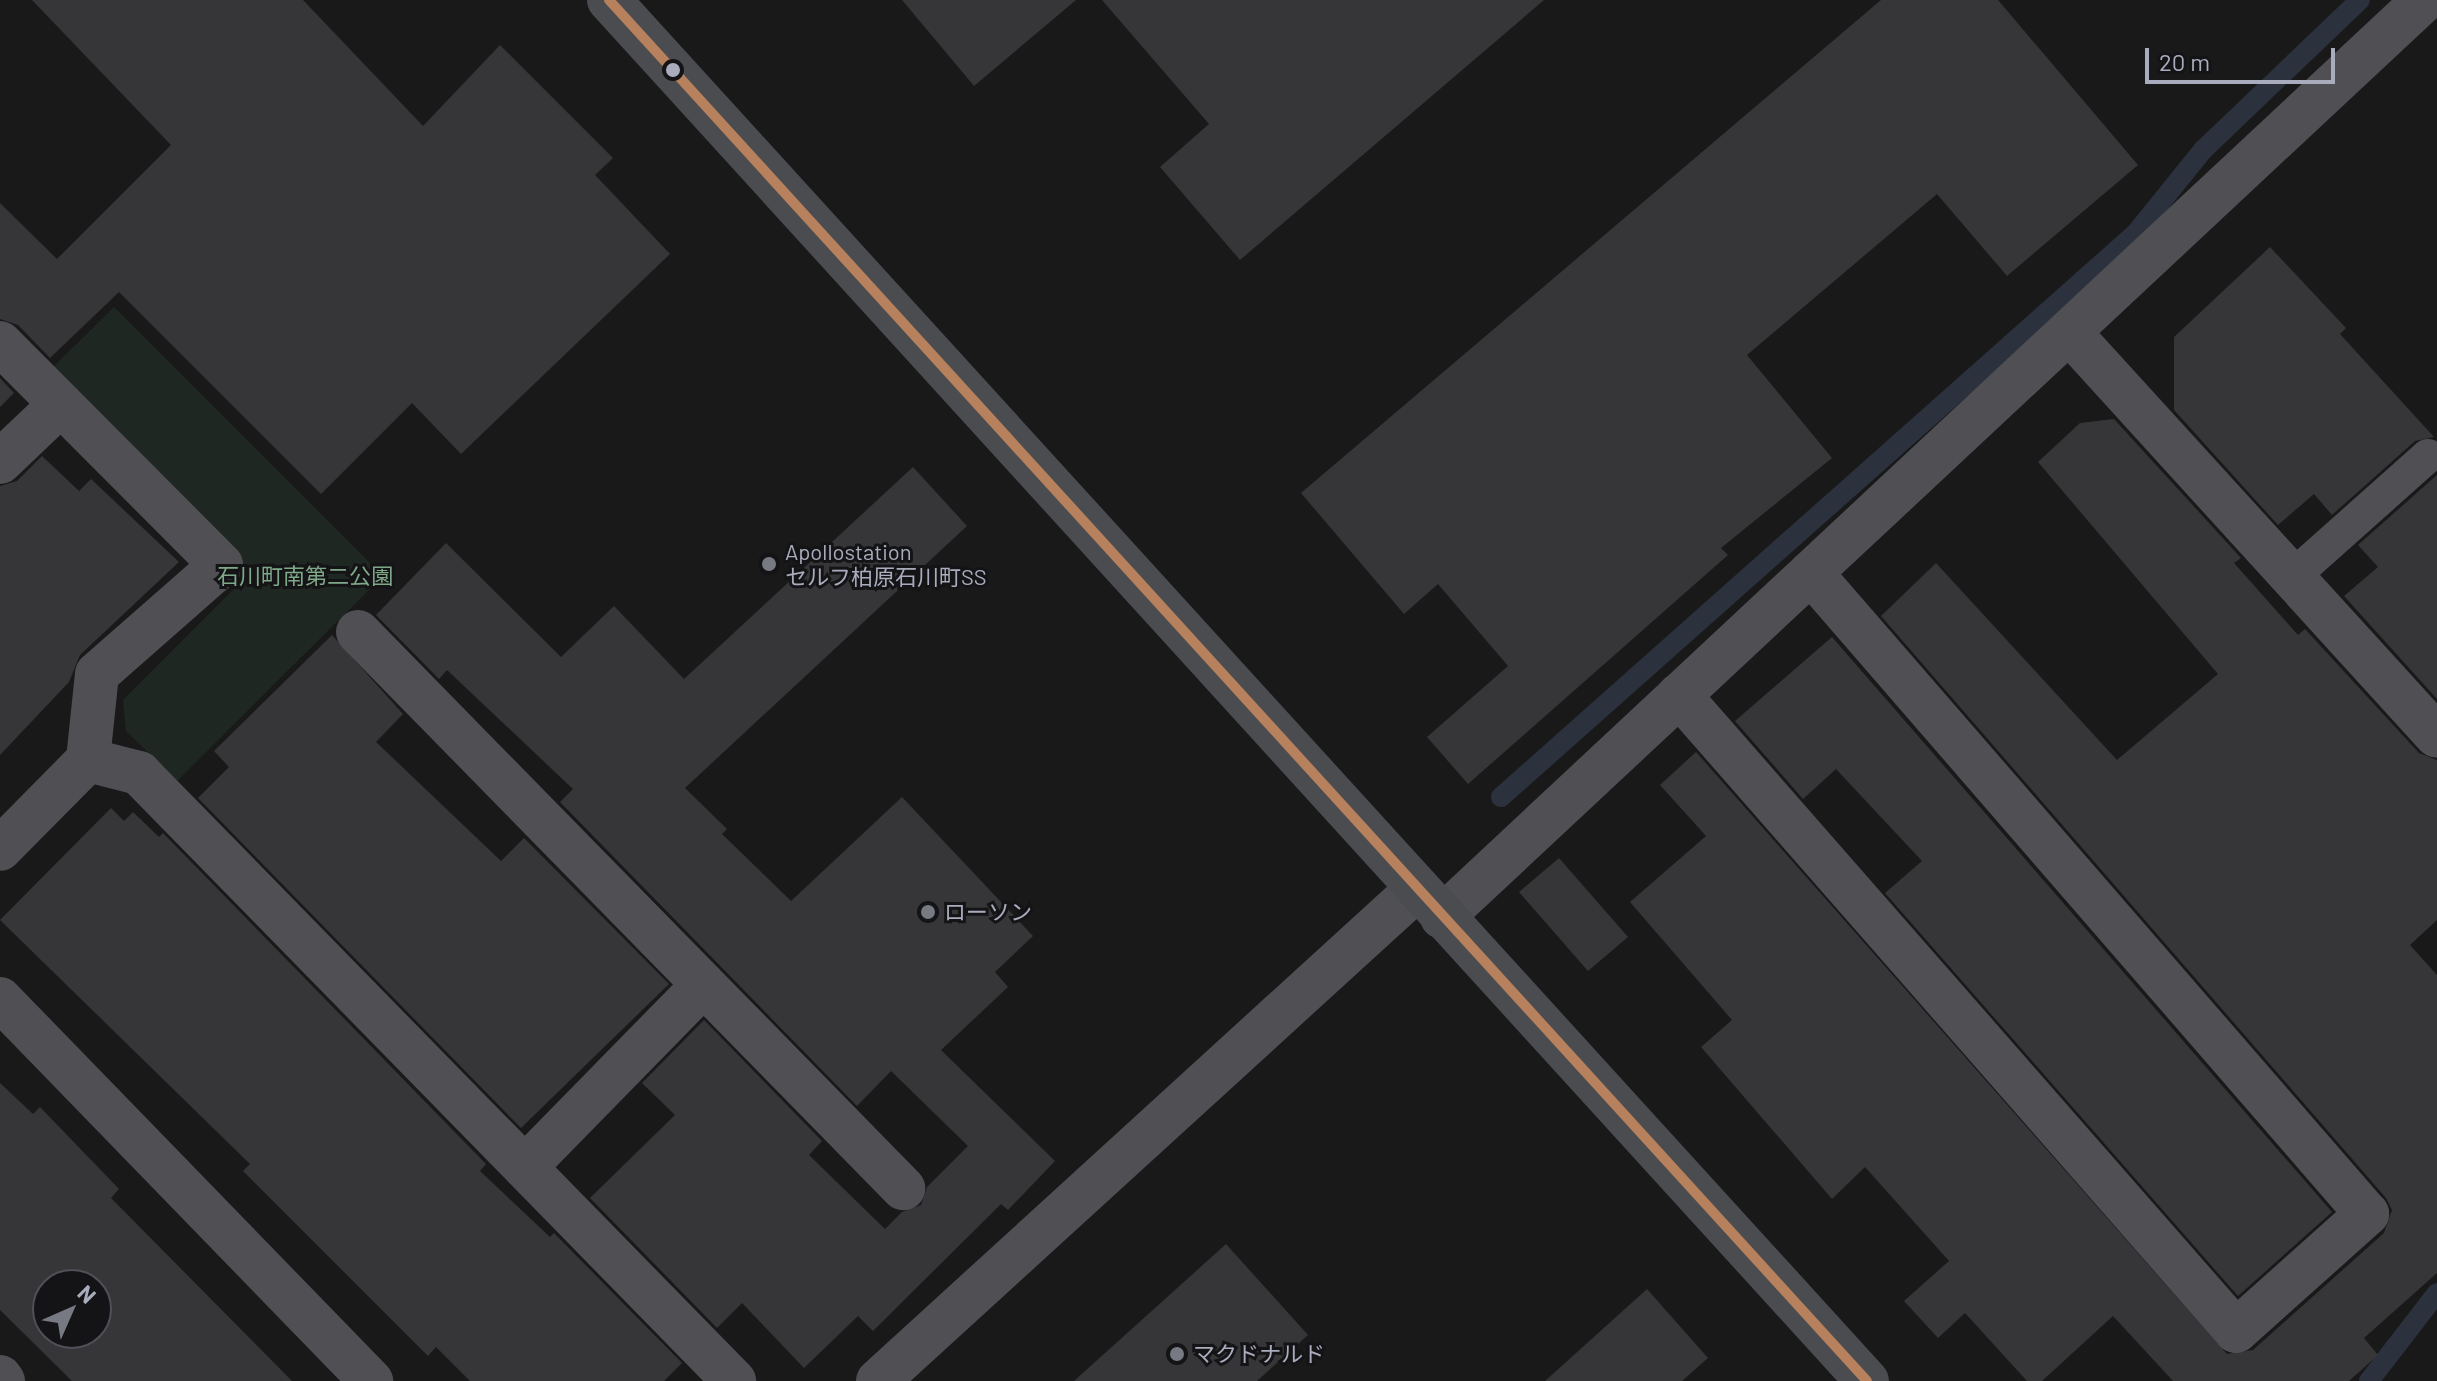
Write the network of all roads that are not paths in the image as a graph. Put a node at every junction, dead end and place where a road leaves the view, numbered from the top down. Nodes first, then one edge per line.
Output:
1 (2424, 0) edge
2 (624, 9) edge
3 (2069, 332) junction
4 (0, 343) edge
5 (61, 404) junction
6 (2428, 456) dead end
7 (0, 462) edge
8 (1811, 573) junction
9 (2292, 577) junction
10 (358, 632) dead end
11 (1679, 695) junction
12 (2437, 736) edge
13 (88, 760) junction
14 (0, 849) edge
15 (1430, 902) junction
16 (703, 985) junction
17 (0, 999) edge
18 (525, 1167) junction
19 (903, 1188) dead end
20 (371, 1381) edge
21 (734, 1381) edge
22 (878, 1381) edge
23 (1867, 1381) edge

1 - 3 street
2 - 15 main road
3 - 8 street
3 - 9 street
4 - 5 street
5 - 7 street
5 - 13 street
6 - 9 lane
8 - 11 street
8 - 11 street
9 - 12 street
10 - 16 street
11 - 15 street
13 - 14 street
13 - 18 street
15 - 22 street
15 - 23 main road
16 - 18 street
16 - 19 street
17 - 20 street
18 - 21 street

